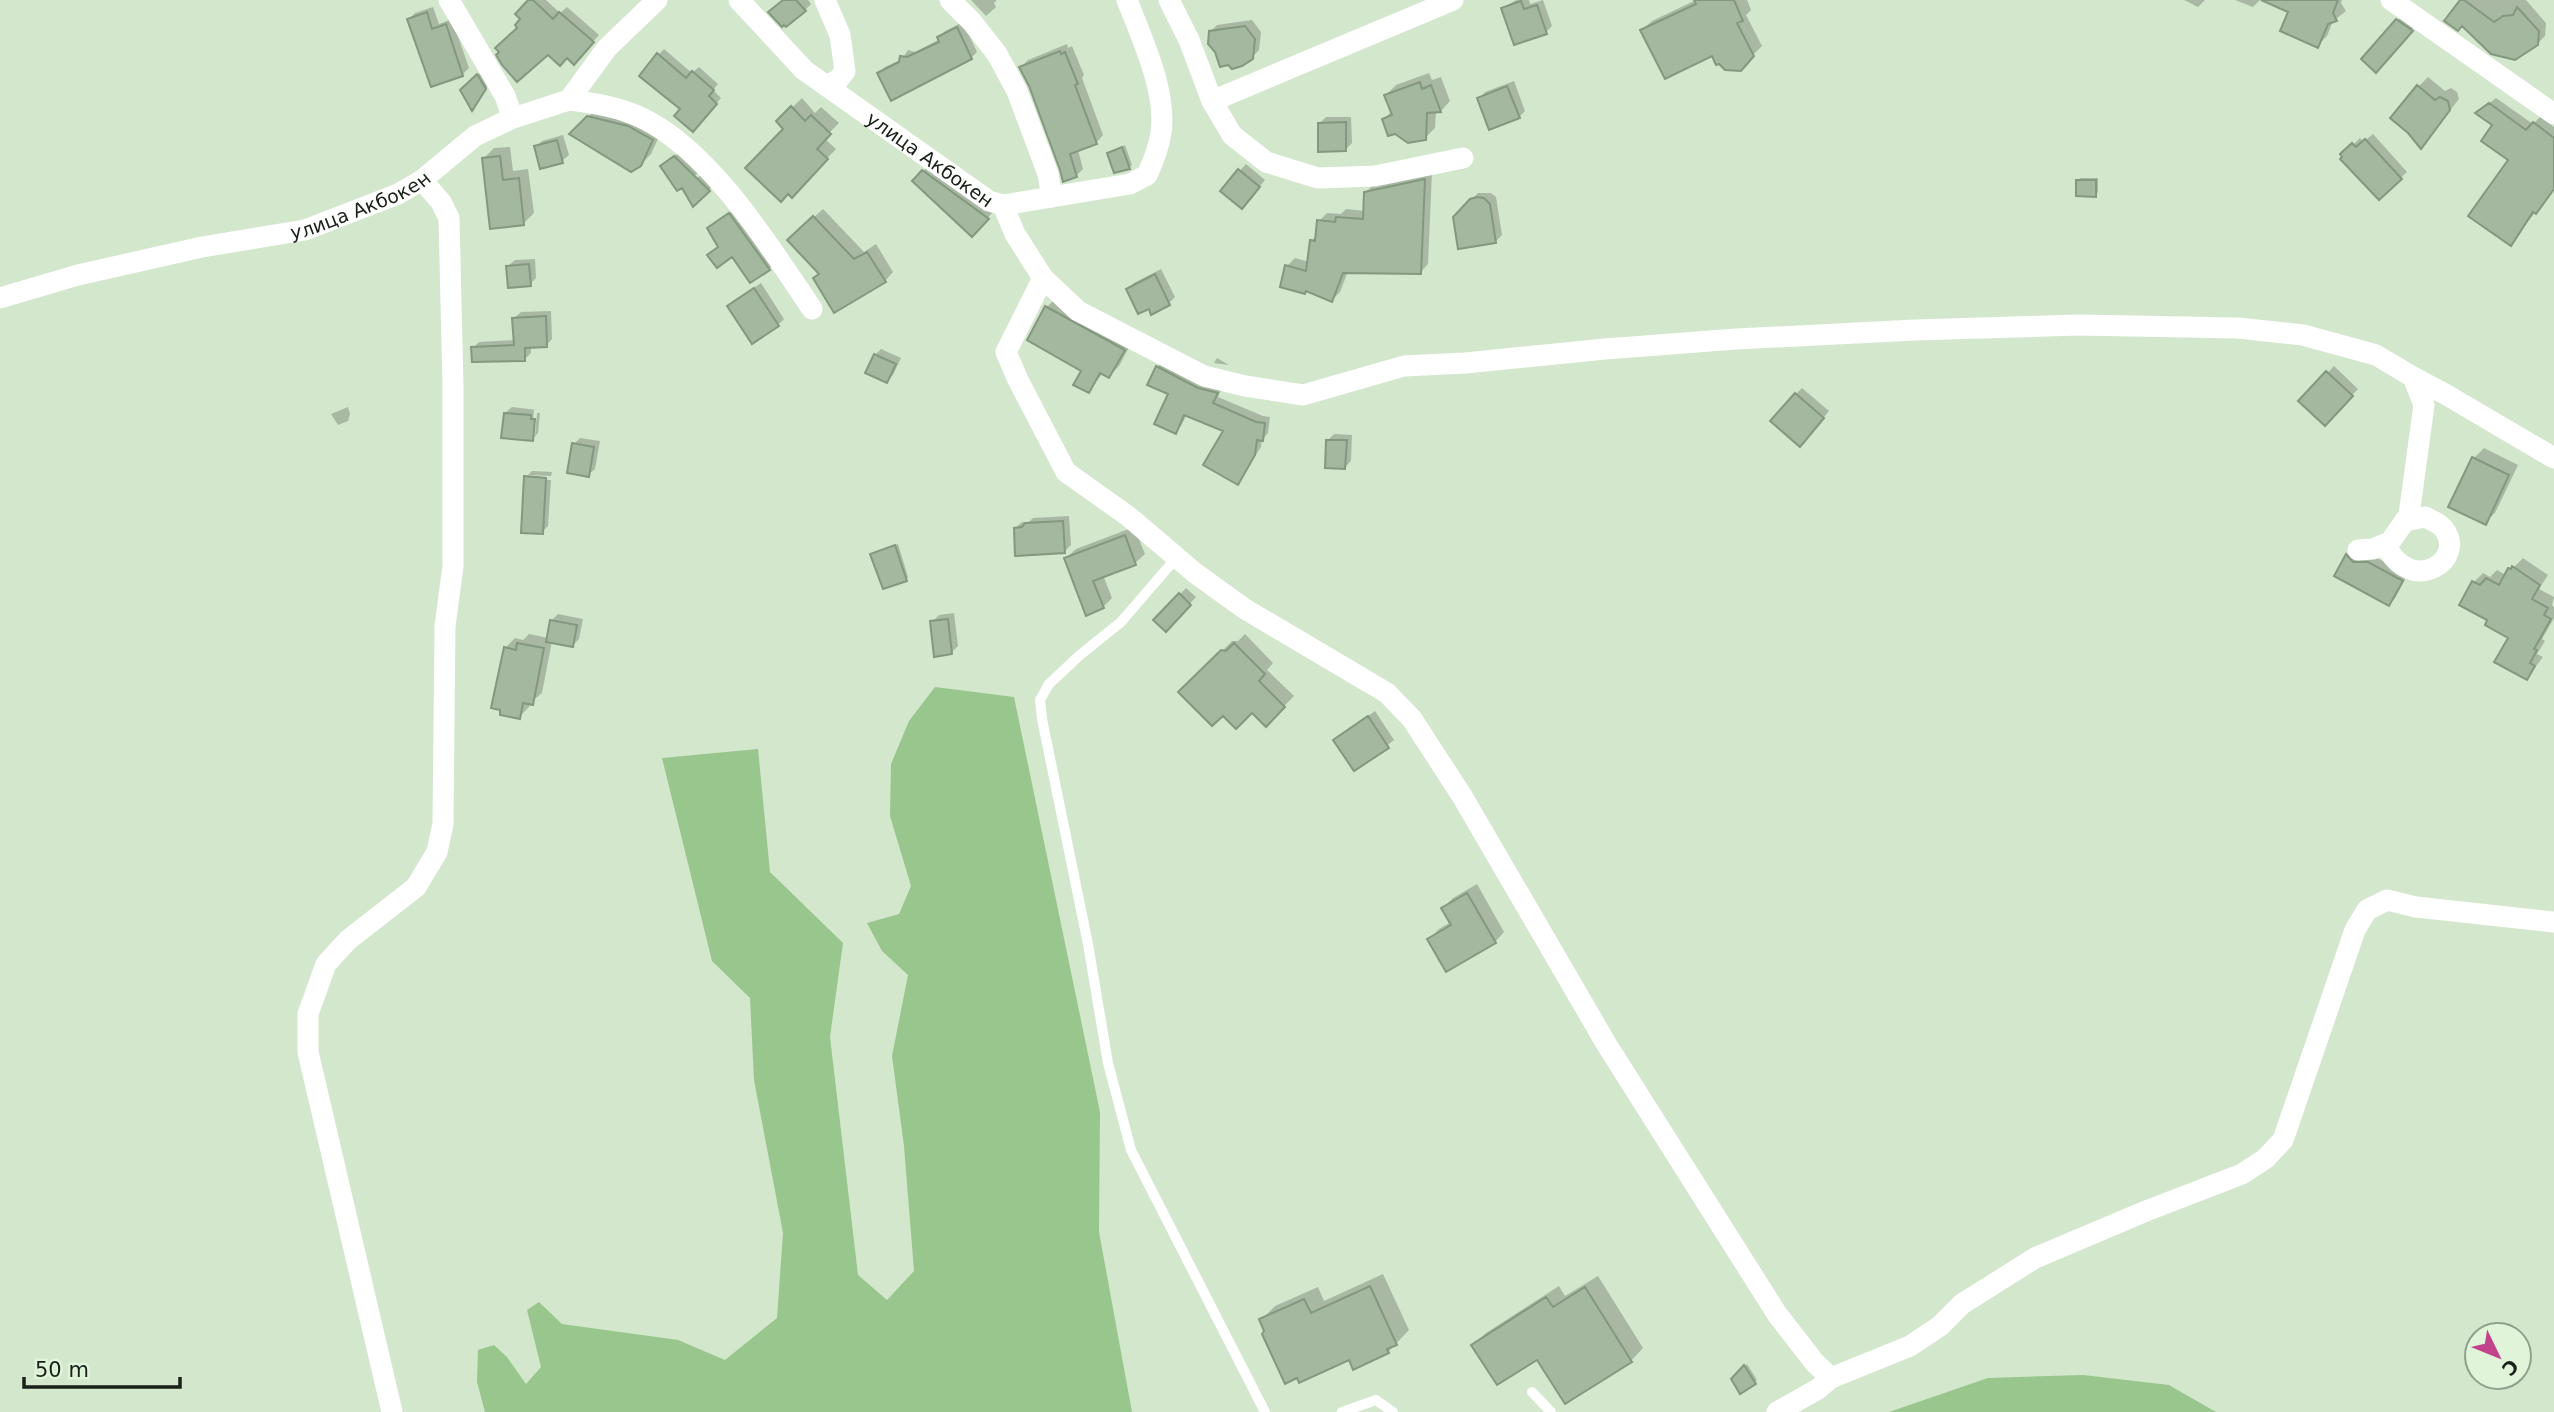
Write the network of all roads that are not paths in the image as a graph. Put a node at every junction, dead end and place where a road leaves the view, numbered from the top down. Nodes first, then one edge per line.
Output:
1 (449, 0) edge
2 (657, 0) edge
3 (739, 0) edge
4 (825, 0) edge
5 (950, 0) edge
6 (1127, 0) edge
7 (1169, 0) edge
8 (1453, 0) edge
9 (2391, 0) edge
10 (827, 85) junction
11 (569, 100) junction
12 (1212, 101) junction
13 (2554, 114) edge
14 (513, 118) junction
15 (1464, 158) dead end
16 (422, 180) junction
17 (1052, 197) junction
18 (1003, 205) junction
19 (1043, 278) junction
20 (0, 298) edge
21 (811, 309) dead end
22 (2413, 377) junction
23 (2554, 458) edge
24 (2405, 521) junction
25 (2385, 544) junction
26 (2358, 550) dead end
27 (1177, 557) junction
28 (2554, 922) edge
29 (1831, 1378) junction
30 (1532, 1392) dead end
31 (392, 1412) edge
32 (1265, 1412) edge
33 (1342, 1412) edge
34 (1393, 1412) edge
35 (1551, 1412) edge
36 (1777, 1412) edge

1 - 14 street
2 - 11 street
3 - 10 street, улица Акбокен
4 - 10 street
5 - 17 street
6 - 17 street, улица Акбокен
7 - 12 street
8 - 12 street
9 - 13 street
10 - 18 street, улица Акбокен
11 - 14 street, улица Акбокен
11 - 21 street
12 - 15 street
14 - 16 street, улица Акбокен
16 - 20 street, улица Акбокен
16 - 31 street
17 - 18 street, улица Акбокен
18 - 19 street
19 - 22 street
19 - 27 street
22 - 23 street
22 - 24 street
24 - 25 street
24 - 25 street
25 - 26 street
27 - 29 street
27 - 32 lane
28 - 29 street
29 - 36 street
30 - 35 lane
33 - 34 lane

